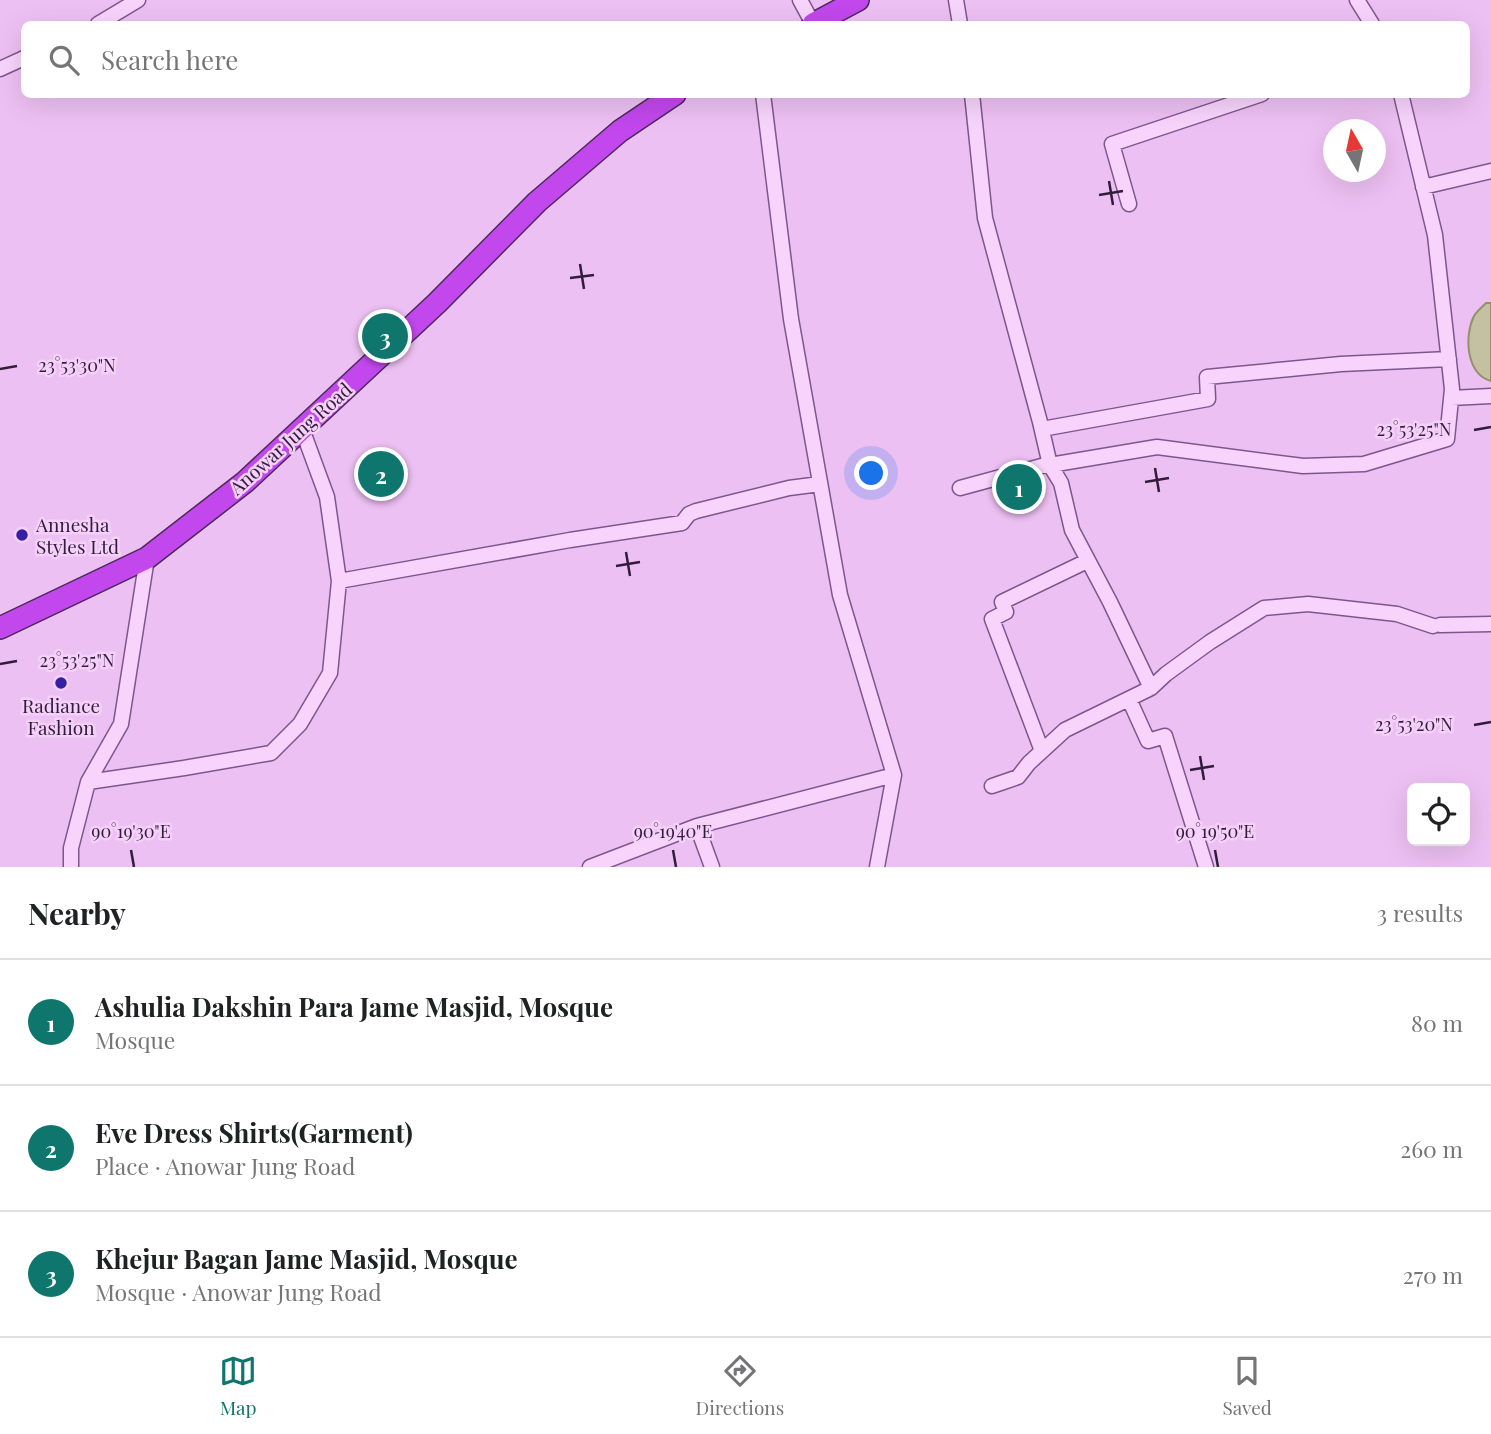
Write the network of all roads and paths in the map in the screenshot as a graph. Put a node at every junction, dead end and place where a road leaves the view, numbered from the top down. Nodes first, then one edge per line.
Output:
1 (136, 0) edge
2 (800, 0) edge
3 (858, 0) edge
4 (1357, 0) edge
5 (961, 1) edge
6 (104, 21) edge
7 (811, 21) edge
8 (819, 21) edge
9 (960, 21) edge
10 (1370, 21) edge
11 (21, 59) edge
12 (0, 69) edge
13 (669, 98) edge
14 (763, 98) edge
15 (972, 98) edge
16 (1250, 98) edge
17 (1402, 98) edge
18 (1491, 171) edge
19 (1423, 187) junction
20 (1129, 204) dead end
21 (1449, 359) junction
22 (1491, 396) edge
23 (1451, 398) junction
24 (302, 429) junction
25 (1042, 429) junction
26 (1050, 464) junction
27 (820, 484) junction
28 (960, 488) dead end
29 (147, 558) junction
30 (1087, 561) junction
31 (339, 581) junction
32 (1491, 624) edge
33 (0, 628) edge
34 (1151, 688) junction
35 (1129, 699) junction
36 (1042, 751) junction
37 (894, 775) junction
38 (88, 782) junction
39 (992, 786) dead end
40 (697, 826) junction
41 (71, 867) edge
42 (590, 867) edge
43 (712, 867) edge
44 (877, 867) edge
45 (1206, 867) edge

1 - 6 street
2 - 7 street
3 - 8 highway
4 - 10 street
5 - 9 street
11 - 12 street
13 - 24 highway, Anowar Jung Road
14 - 27 street
15 - 25 street
16 - 20 street
17 - 19 street
18 - 19 street
19 - 21 street
21 - 23 street
21 - 25 street
22 - 23 street
23 - 26 street
24 - 29 highway, Anowar Jung Road
24 - 31 street
25 - 26 street
26 - 28 street
26 - 30 street
27 - 31 street
27 - 37 street
29 - 33 highway, Anowar Jung Road
29 - 38 street
30 - 34 street
30 - 36 street
31 - 38 street
32 - 34 street
34 - 35 street
35 - 36 street
35 - 45 street
36 - 39 street
37 - 40 street
37 - 44 street
38 - 41 street
40 - 42 street
40 - 43 street

